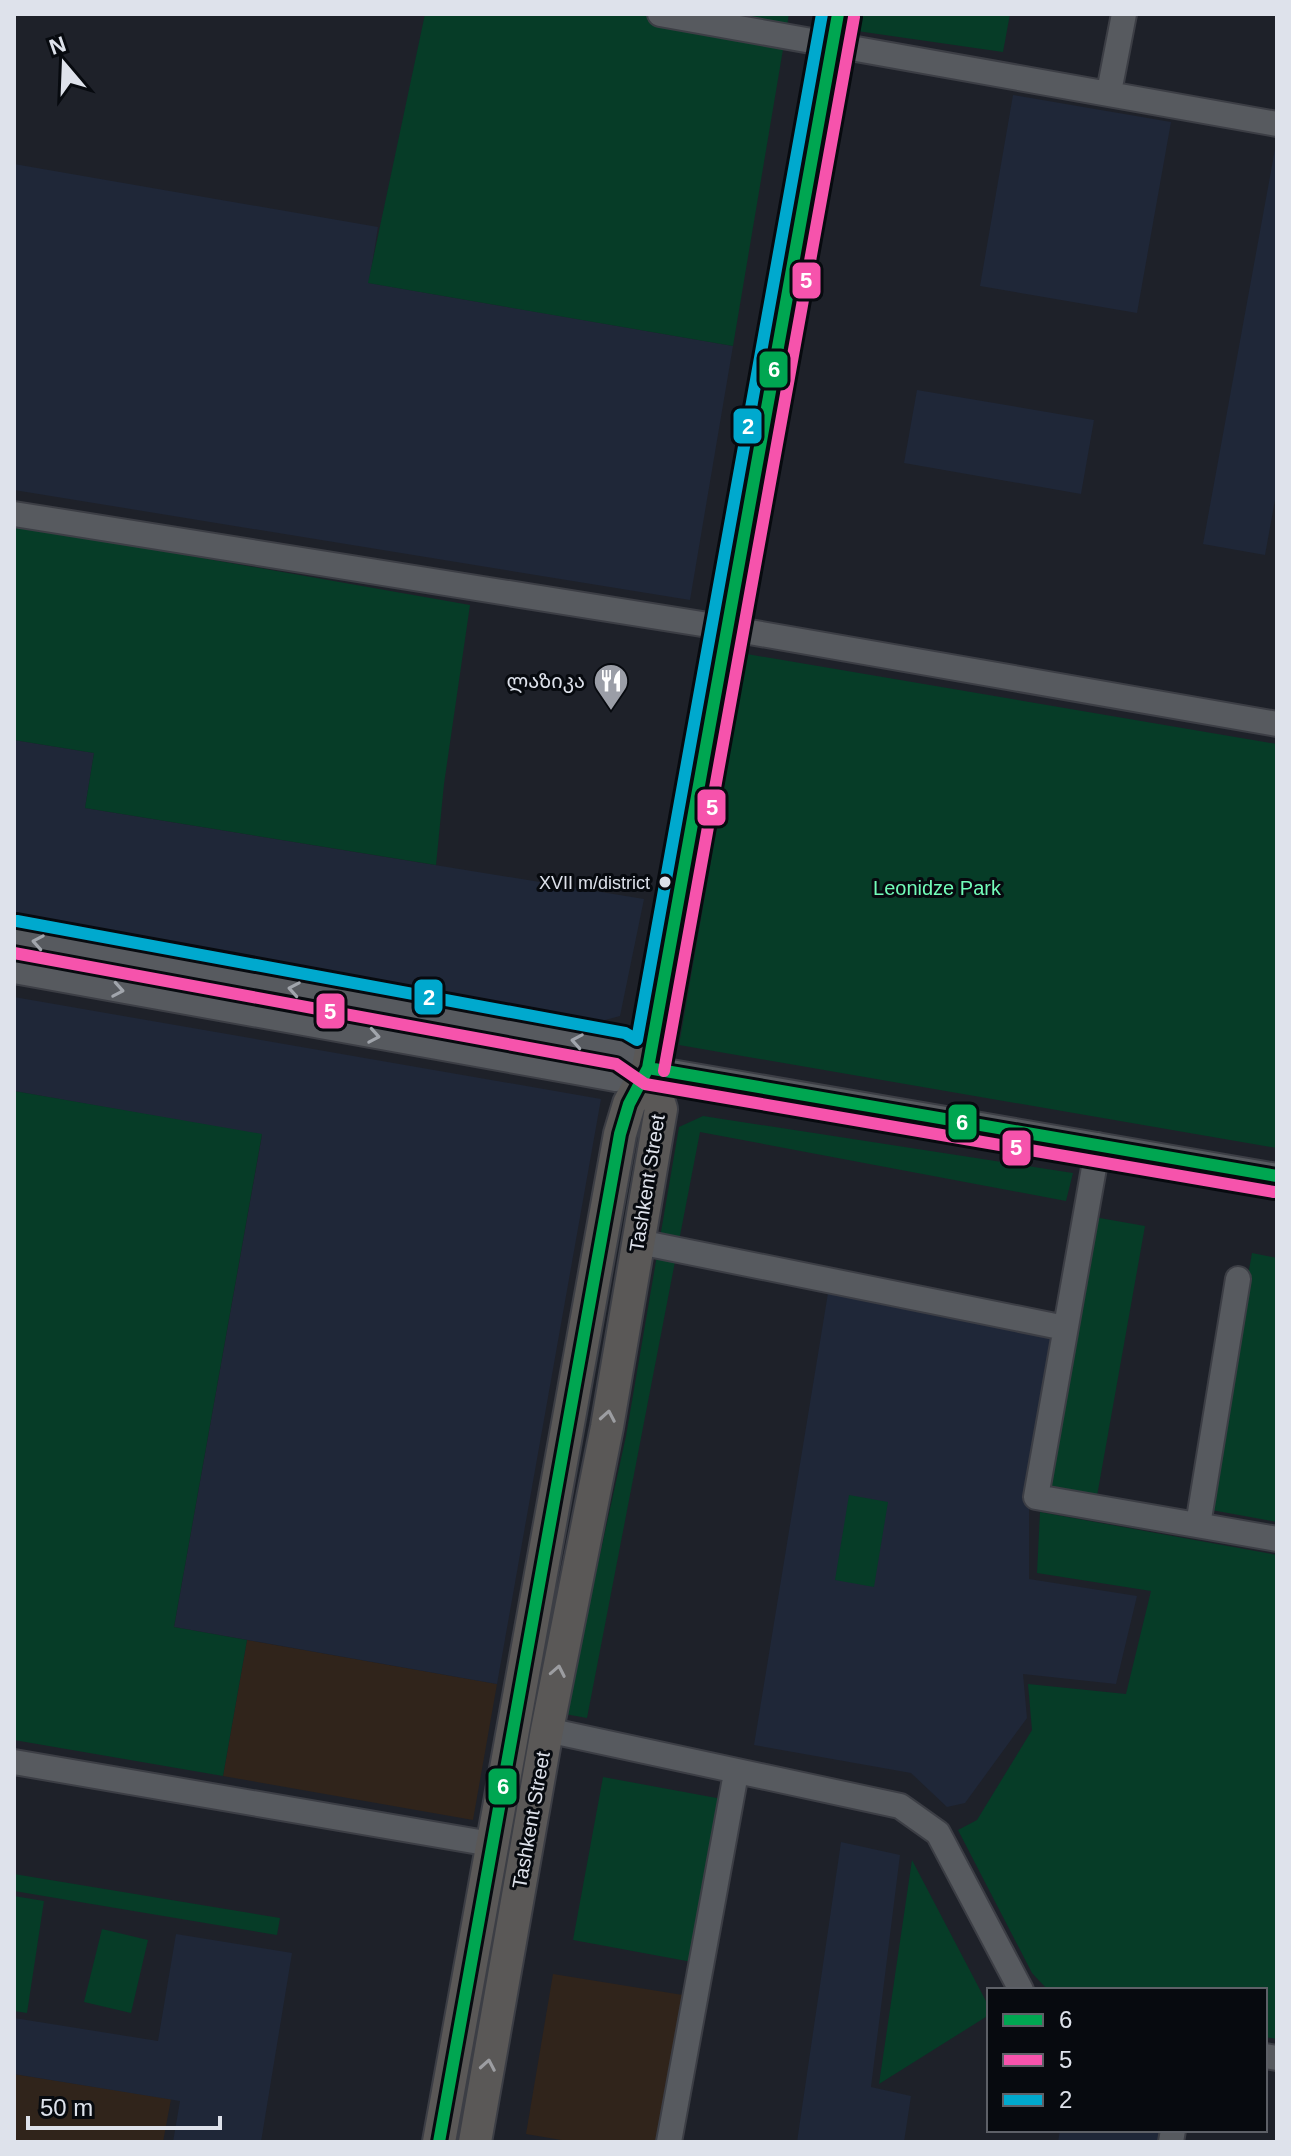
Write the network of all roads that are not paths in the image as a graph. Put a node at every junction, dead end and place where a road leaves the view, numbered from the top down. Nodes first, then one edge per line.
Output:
1 (660, 14) edge
2 (1124, 14) edge
3 (835, 28) edge
4 (1109, 92) junction
5 (1277, 124) edge
6 (14, 514) edge
7 (727, 628) junction
8 (1277, 724) edge
9 (14, 937) edge
10 (14, 971) edge
11 (648, 1068) junction
12 (1098, 1145) junction
13 (1277, 1176) edge
14 (639, 1242) junction
15 (1238, 1279) dead end
16 (1065, 1328) junction
17 (1198, 1525) junction
18 (1277, 1539) edge
19 (547, 1730) junction
20 (14, 1762) edge
21 (736, 1773) junction
22 (491, 1844) junction
23 (1020, 1988) edge
24 (439, 2142) edge
25 (475, 2142) edge
26 (669, 2142) edge

1 - 3 street
2 - 4 street
3 - 4 street
3 - 7 main road
4 - 5 street
6 - 7 street
7 - 8 street
7 - 11 main road
11 -> 9 street
10 -> 11 street
11 - 12 street
11 - 14 main road, Tashkent Street
11 - 22 main road, Tashkent Street
12 - 13 street
12 - 16 street
14 - 16 street
19 -> 14 main road, Tashkent Street
15 - 17 street
16 - 17 street
17 - 18 street
19 - 21 street
25 -> 19 main road, Tashkent Street
20 - 22 street
21 - 23 street
21 - 26 street
22 - 24 main road, Tashkent Street

